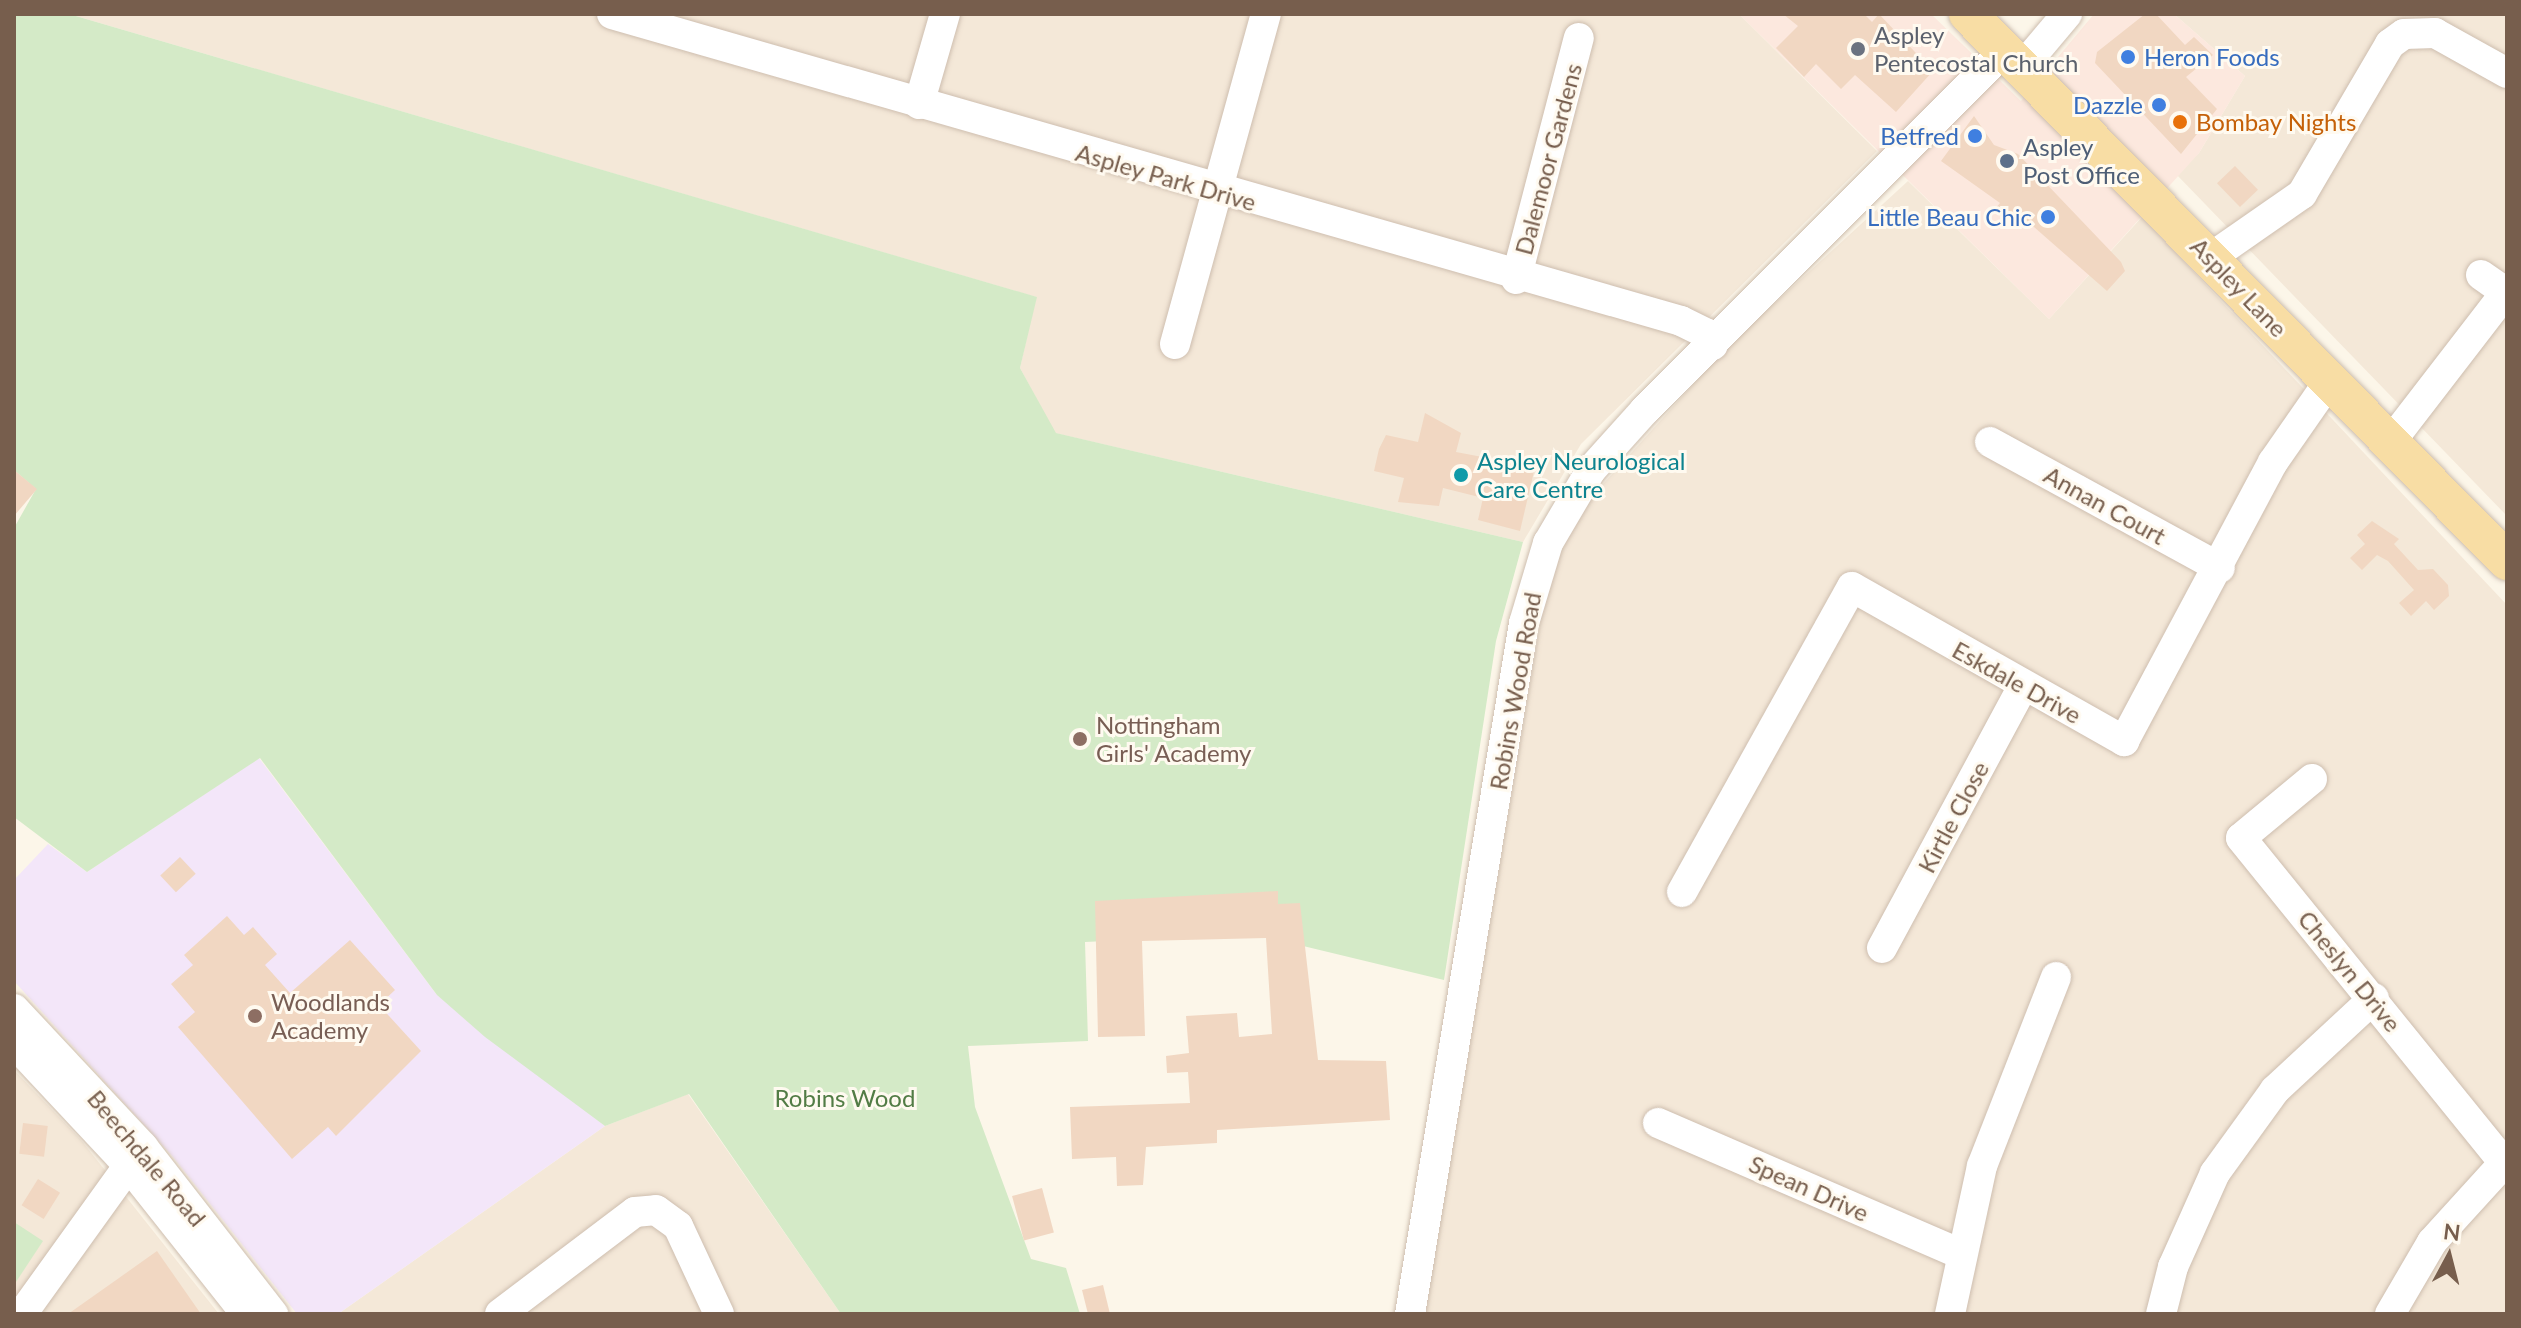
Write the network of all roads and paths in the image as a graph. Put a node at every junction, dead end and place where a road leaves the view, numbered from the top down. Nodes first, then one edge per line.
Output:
1 (614, 14) edge
2 (945, 14) edge
3 (1266, 14) edge
4 (2067, 14) edge
5 (1996, 37) edge
6 (1579, 38) dead end
7 (2507, 73) edge
8 (919, 104) junction
9 (1216, 192) junction
10 (2210, 258) junction
11 (2481, 275) dead end
12 (1516, 279) junction
13 (2506, 293) edge
14 (1175, 344) dead end
15 (1713, 345) junction
16 (2330, 380) junction
17 (2392, 440) junction
18 (1991, 442) dead end
19 (2507, 561) edge
20 (2220, 568) junction
21 (2023, 686) junction
22 (2301, 779) dead end
23 (1681, 891) dead end
24 (1883, 949) dead end
25 (2056, 977) dead end
26 (2374, 998) junction
27 (14, 1009) edge
28 (14, 1043) edge
29 (1658, 1123) dead end
30 (135, 1156) junction
31 (2505, 1165) edge
32 (1960, 1254) junction
33 (22, 1314) edge
34 (246, 1314) edge
35 (273, 1314) edge
36 (502, 1314) edge
37 (719, 1314) edge
38 (1410, 1314) edge
39 (1950, 1314) edge
40 (2161, 1314) edge
41 (2390, 1314) edge

1 - 8 street, Aspley Park Drive
2 - 8 street
3 - 9 street
4 - 5 street, Robins Wood Road
5 - 10 main road, Aspley Lane
5 - 15 street, Robins Wood Road
6 - 12 street, Dalemoor Gardens
7 - 10 street
8 - 9 street, Aspley Park Drive
9 - 12 street, Aspley Park Drive
9 - 14 street
10 - 16 main road, Aspley Lane
11 - 13 street
12 - 15 street, Aspley Park Drive
13 - 17 street
15 - 38 street, Robins Wood Road
16 - 17 main road, Aspley Lane
16 - 20 street, Eskdale Drive
17 - 19 main road, Aspley Lane
18 - 20 street, Annan Court
20 - 21 street, Eskdale Drive
21 - 23 street, Eskdale Drive
21 - 24 street, Kirtle Close
22 - 26 street, Cheslyn Drive
25 - 32 street
26 - 31 street, Cheslyn Drive
26 - 40 street
27 - 30 street, Beechdale Road
28 - 30 street, Beechdale Road
29 - 32 street, Spean Drive
30 - 33 street
30 - 34 street, Beechdale Road
30 - 35 street, Beechdale Road
31 - 41 street
32 - 39 street
36 - 37 street

